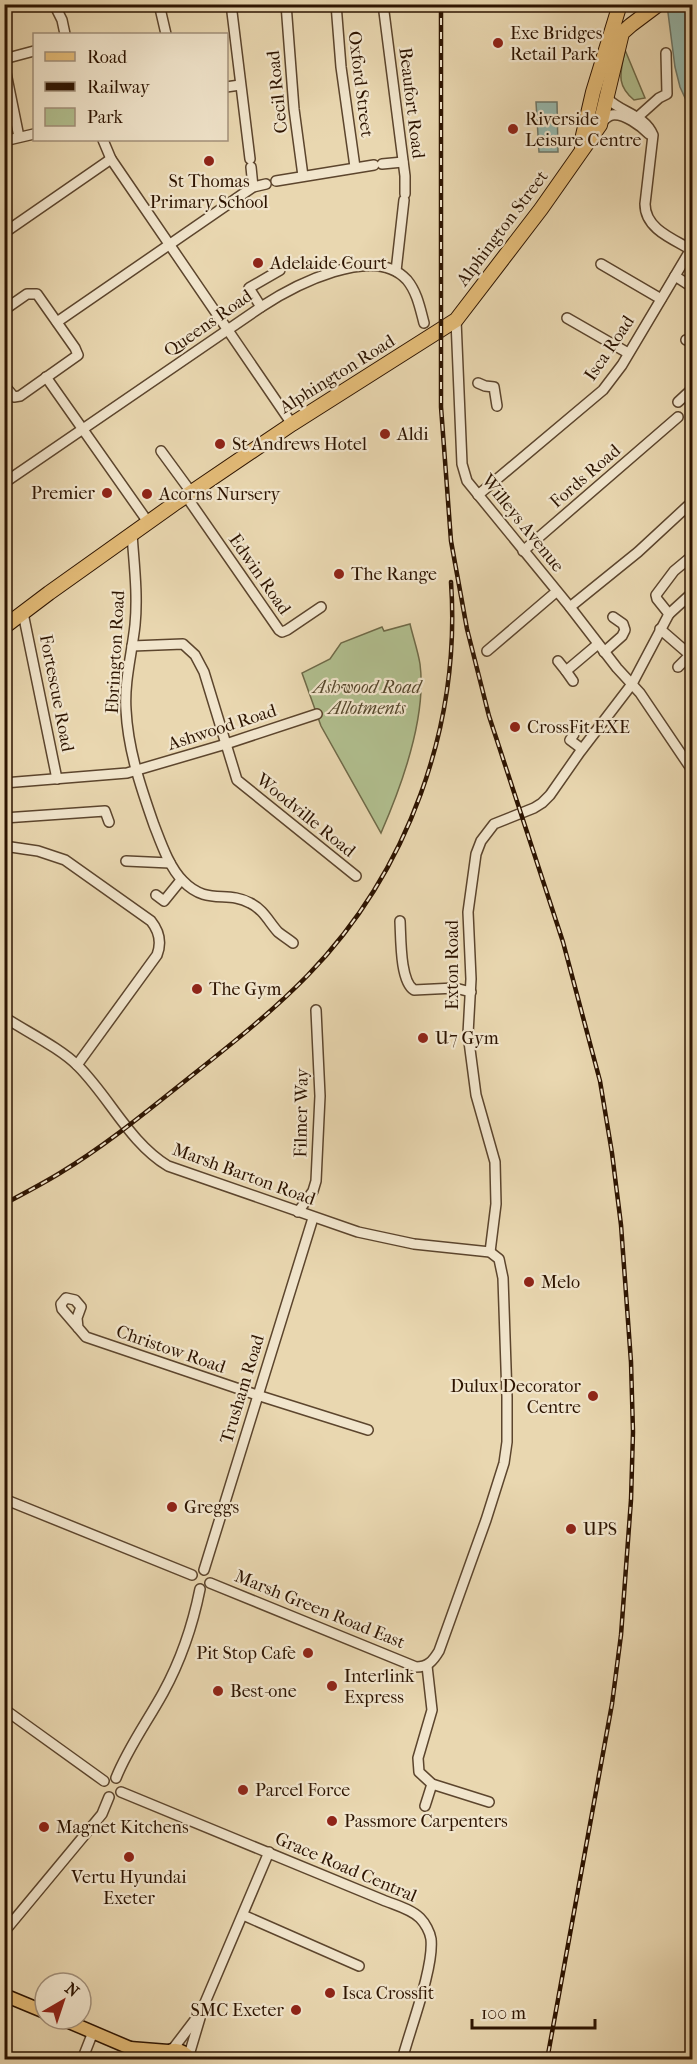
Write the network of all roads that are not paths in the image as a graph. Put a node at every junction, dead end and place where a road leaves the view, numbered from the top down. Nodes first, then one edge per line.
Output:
1 (54, 4) edge
2 (159, 4) edge
3 (231, 4) edge
4 (286, 4) edge
5 (336, 4) edge
6 (383, 4) edge
7 (620, 4) edge
8 (659, 4) edge
9 (65, 33) edge
10 (166, 33) edge
11 (33, 51) edge
12 (666, 53) dead end
13 (4, 61) edge
14 (240, 85) junction
15 (228, 87) edge
16 (588, 90) junction
17 (612, 98) junction
18 (640, 115) junction
19 (600, 124) junction
20 (33, 134) edge
21 (19, 137) junction
22 (4, 141) edge
23 (103, 141) edge
24 (652, 145) junction
25 (109, 155) junction
26 (576, 157) junction
27 (403, 162) junction
28 (355, 167) junction
29 (303, 176) junction
30 (253, 187) junction
31 (4, 233) edge
32 (170, 244) junction
33 (692, 249) edge
34 (600, 264) dead end
35 (280, 270) dead end
36 (396, 271) junction
37 (675, 276) junction
38 (693, 287) edge
39 (661, 299) junction
40 (261, 307) junction
41 (4, 310) edge
42 (567, 318) dead end
43 (456, 320) junction
44 (57, 322) junction
45 (424, 323) dead end
46 (228, 330) junction
47 (628, 353) junction
48 (46, 377) junction
49 (460, 383) junction
50 (4, 385) edge
51 (686, 395) edge
52 (693, 403) edge
53 (497, 406) dead end
54 (678, 417) dead end
55 (292, 424) junction
56 (83, 430) junction
57 (161, 451) dead end
58 (4, 483) edge
59 (188, 494) junction
60 (478, 495) junction
61 (693, 502) edge
62 (148, 522) junction
63 (132, 534) junction
64 (523, 551) junction
65 (693, 556) edge
66 (556, 592) junction
67 (693, 593) edge
68 (321, 607) dead end
69 (570, 607) junction
70 (23, 613) junction
71 (669, 614) junction
72 (613, 617) dead end
73 (4, 627) edge
74 (660, 629) junction
75 (132, 646) junction
76 (601, 648) junction
77 (487, 651) dead end
78 (692, 653) edge
79 (558, 661) dead end
80 (678, 667) dead end
81 (566, 671) junction
82 (573, 681) dead end
83 (632, 684) junction
84 (317, 714) dead end
85 (574, 734) dead end
86 (226, 744) junction
87 (582, 749) junction
88 (693, 770) edge
89 (136, 771) junction
90 (57, 779) junction
91 (4, 783) edge
92 (4, 818) edge
93 (109, 822) dead end
94 (4, 846) edge
95 (126, 861) dead end
96 (170, 863) junction
97 (356, 876) dead end
98 (181, 880) junction
99 (156, 895) dead end
100 (400, 921) dead end
101 (293, 943) dead end
102 (471, 992) junction
103 (316, 1010) dead end
104 (4, 1017) edge
105 (76, 1065) junction
106 (298, 1212) junction
107 (313, 1218) junction
108 (490, 1252) junction
109 (78, 1328) dead end
110 (257, 1395) junction
111 (368, 1430) dead end
112 (4, 1499) edge
113 (204, 1570) junction
114 (192, 1575) junction
115 (210, 1583) junction
116 (200, 1589) junction
117 (427, 1666) junction
118 (6, 1713) edge
119 (116, 1778) junction
120 (104, 1780) junction
121 (432, 1784) junction
122 (121, 1792) junction
123 (110, 1797) junction
124 (489, 1802) dead end
125 (425, 1806) dead end
126 (269, 1852) junction
127 (243, 1915) junction
128 (4, 1932) edge
129 (359, 1966) dead end
130 (4, 1995) edge
131 (33, 2007) edge
132 (201, 2012) junction
133 (93, 2032) joint
134 (130, 2048) junction
135 (167, 2054) edge
136 (190, 2057) edge
137 (82, 2060) edge
138 (145, 2060) edge
139 (402, 2060) edge

1 - 9 street
2 - 10 street
3 - 14 street
4 - 29 street, Cecil Road
5 - 28 street, Oxford Street
6 - 27 street, Beaufort Road
7 - 16 highway, Alphington Street
8 - 17 highway, Alphington Street
11 - 13 street
12 - 18 street
13 - 21 street
14 - 15 street
14 - 30 street
16 - 17 street
16 - 26 highway, Alphington Street
17 - 18 street
17 - 19 highway, Alphington Street
17 - 24 street
18 - 24 street
19 - 24 street
19 - 26 highway, Alphington Street
20 - 21 street
21 - 22 street
23 - 25 street
24 - 33 street
25 - 31 street
25 - 32 street
26 - 43 highway, Alphington Street
27 - 28 street
27 - 36 street, Beaufort Road
28 - 29 street
29 - 30 street
30 - 32 street
32 - 44 street
32 - 46 street
33 - 37 street, Isca Road
34 - 39 street
35 - 40 street
36 - 40 street, Queens Road
36 - 45 street
37 - 38 street
37 - 39 street, Isca Road
39 - 47 street, Isca Road
40 - 46 street, Queens Road
41 - 44 street
42 - 47 street
43 - 49 street, Willeys Avenue
43 - 55 highway, Alphington Road
44 - 48 street
46 - 55 street
46 - 56 street, Queens Road
47 - 60 street, Isca Road
48 - 50 street
48 - 56 street
49 - 53 street
49 - 60 street, Willeys Avenue
51 - 52 street
54 - 64 street, Fords Road
55 - 59 highway, Alphington Road
56 - 58 street, Queens Road
56 - 62 street
57 - 59 street
59 - 62 highway, Alphington Road
59 - 68 street, Edwin Road
60 - 64 street, Willeys Avenue
61 - 69 street
62 - 63 highway, Alphington Road
63 - 70 highway, Alphington Road
63 - 75 street, Ebrington Road
64 - 66 street, Willeys Avenue
65 - 71 street
66 - 69 street, Willeys Avenue
66 - 77 street
67 - 71 street
69 - 76 street, Willeys Avenue
70 - 73 highway, Alphington Road
70 - 90 street, Fortescue Road
71 - 74 street
72 - 76 street
74 - 78 street
74 - 83 street
75 - 86 street, Woodville Road
75 - 89 street, Ebrington Road
76 - 81 street
76 - 83 street, Willeys Avenue
78 - 80 street
79 - 81 street
81 - 82 street
83 - 87 street
83 - 88 street, Willeys Avenue
84 - 86 street, Ashwood Road
85 - 87 street
86 - 89 street, Ashwood Road
86 - 97 street, Woodville Road
87 - 102 street, Exton Road
89 - 90 street, Ashwood Road
89 - 96 street, Ebrington Road
90 - 91 street, Ashwood Road
92 - 93 street
94 - 105 street
95 - 96 street
96 - 98 street, Ebrington Road
98 - 99 street
98 - 101 street, Ebrington Road
100 - 102 street
102 - 108 street, Exton Road
103 - 106 street, Filmer Way
104 - 105 street, Marsh Barton Road
105 - 106 street, Marsh Barton Road
106 - 107 street, Marsh Barton Road
107 - 108 street, Marsh Barton Road
107 - 110 street, Trusham Road
108 - 117 street
109 - 110 street, Christow Road
110 - 111 street, Christow Road
110 - 113 street, Trusham Road
112 - 114 street
113 - 114 street
113 - 115 street
114 - 116 street
115 - 116 street
115 - 117 street, Marsh Green Road East
116 - 119 street
117 - 121 street
118 - 120 street
119 - 120 street
119 - 122 street
120 - 123 street
121 - 124 street
121 - 125 street
122 - 123 street
122 - 126 street, Grace Road Central
123 - 128 street
126 - 127 street
126 - 139 street, Grace Road Central
127 - 129 street
127 - 132 street
130 - 131 main road
132 - 135 street
132 - 136 street
133 - 134 main road
133 - 137 street
134 - 135 main road
134 - 138 main road
135 - 136 main road

